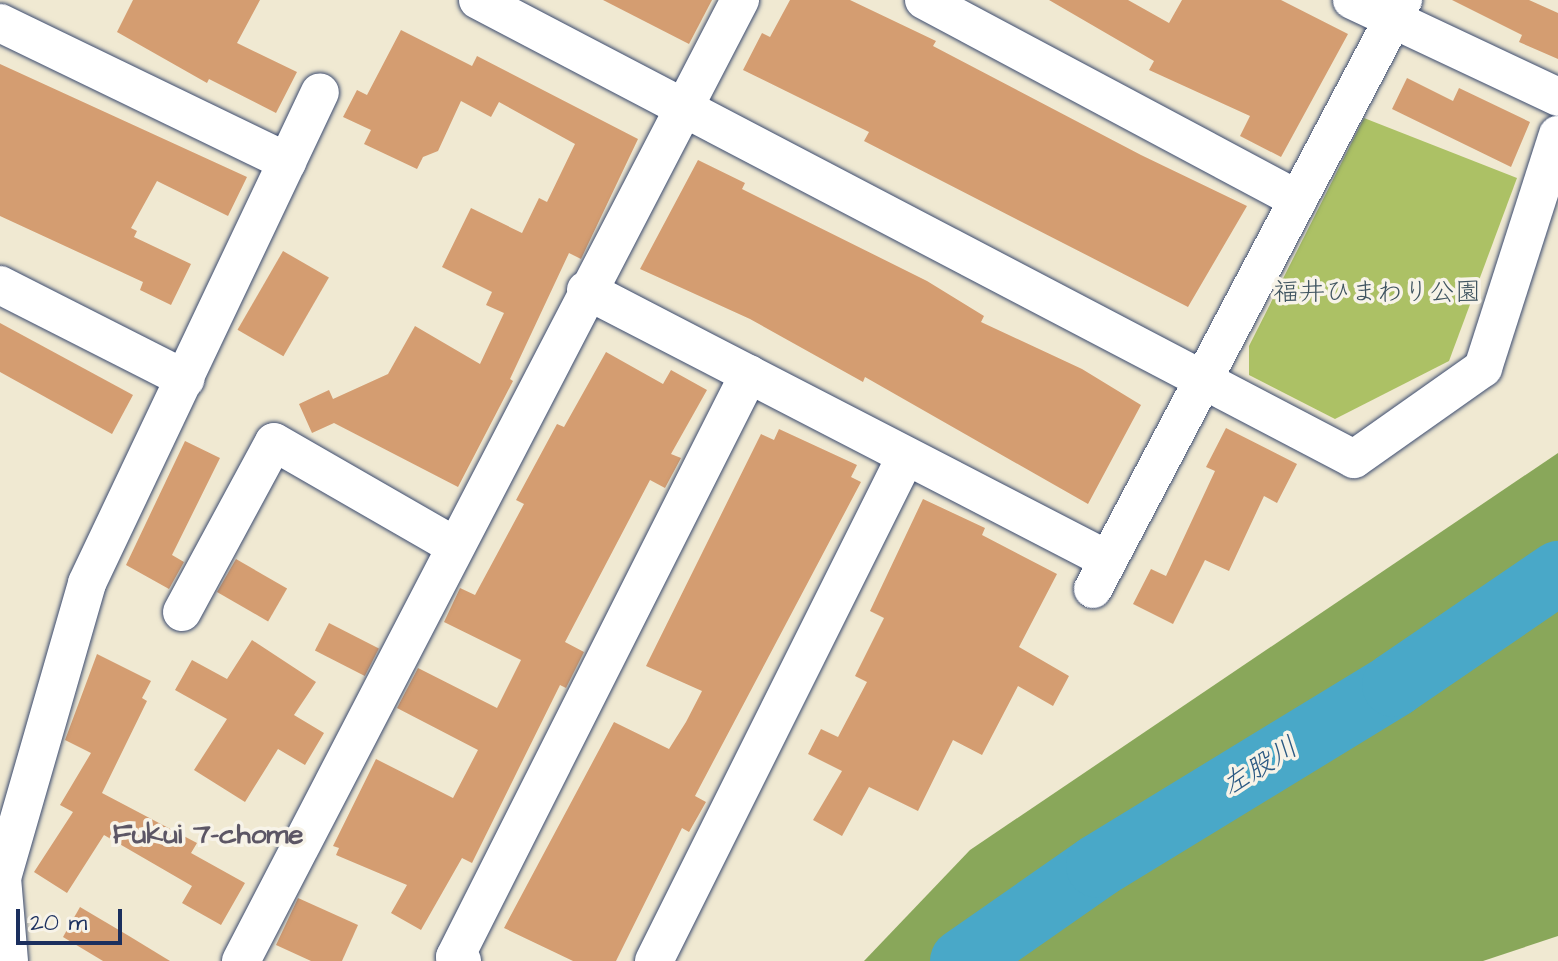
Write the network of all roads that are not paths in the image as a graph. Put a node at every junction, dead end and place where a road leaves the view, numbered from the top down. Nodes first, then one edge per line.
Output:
1 (478, 0) edge
2 (740, 0) edge
3 (924, 0) edge
4 (1352, 0) edge
5 (1398, 11) edge
6 (0, 23) edge
7 (320, 92) dead end
8 (1558, 97) edge
9 (681, 107) junction
10 (1558, 135) edge
11 (287, 162) junction
12 (1298, 200) junction
13 (0, 285) edge
14 (586, 290) junction
15 (749, 374) junction
16 (185, 379) junction
17 (1202, 381) junction
18 (906, 456) junction
19 (455, 546) junction
20 (182, 612) dead end
21 (9, 961) edge
22 (241, 961) edge
23 (462, 961) edge
24 (654, 961) edge

1 - 9 street
2 - 9 street
3 - 12 street
4 - 5 street
5 - 8 street
5 - 12 street
6 - 11 street
7 - 11 street
9 - 14 street
9 - 17 street
10 - 17 street
11 - 16 street
12 - 17 street
13 - 16 street
14 - 15 street
14 - 19 street
15 - 18 street
15 - 23 street
16 - 21 street
17 - 18 street
18 - 24 street
19 - 20 street
19 - 22 street

